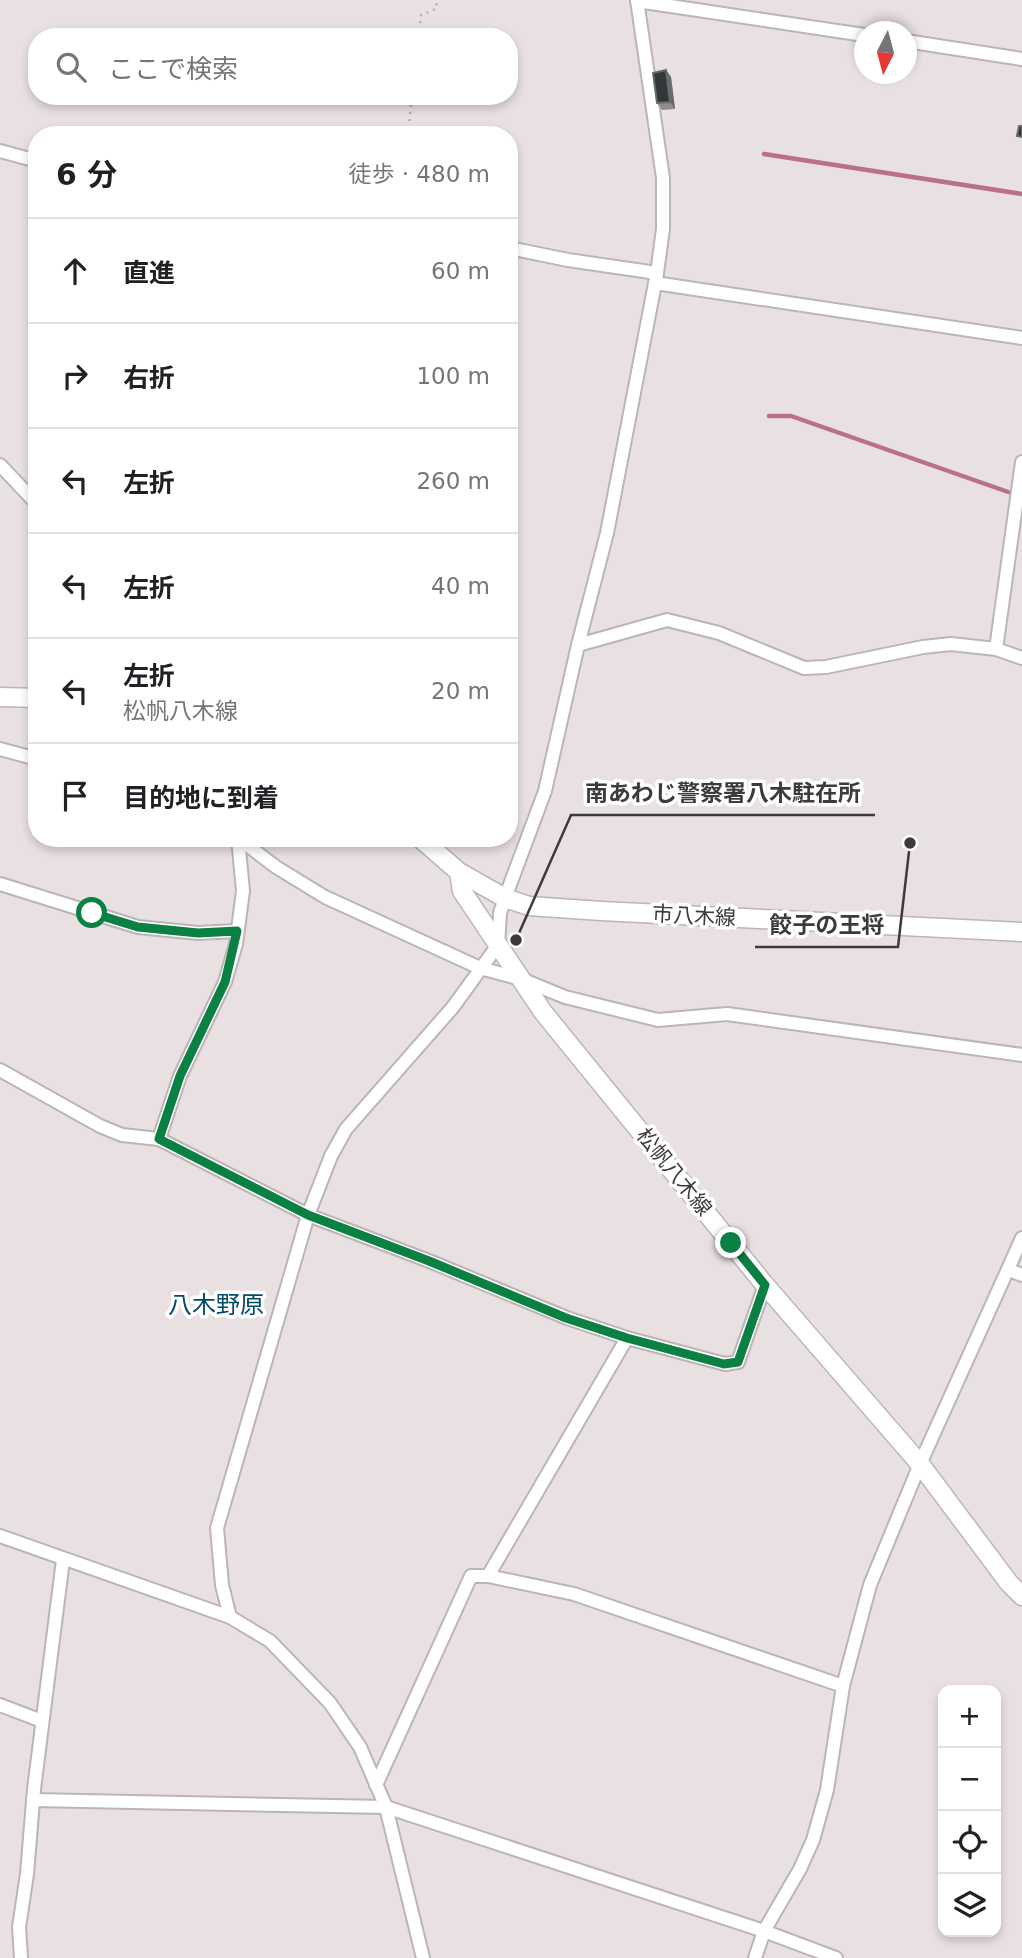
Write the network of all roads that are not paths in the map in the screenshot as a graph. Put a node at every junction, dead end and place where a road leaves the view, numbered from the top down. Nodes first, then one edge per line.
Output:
1 (637, 0) edge
2 (854, 33) edge
3 (917, 43) edge
4 (1022, 59) edge
5 (0, 151) edge
6 (28, 159) edge
7 (518, 250) edge
8 (656, 278) junction
9 (1022, 338) edge
10 (1022, 462) edge
11 (0, 465) edge
12 (28, 495) edge
13 (578, 645) junction
14 (996, 649) junction
15 (1022, 658) edge
16 (0, 697) edge
17 (28, 698) edge
18 (0, 749) edge
19 (28, 757) edge
20 (239, 847) edge
21 (250, 847) edge
22 (430, 847) edge
23 (459, 872) junction
24 (0, 884) edge
25 (505, 898) junction
26 (237, 931) junction
27 (1022, 933) edge
28 (498, 945) junction
29 (480, 968) junction
30 (521, 979) junction
31 (1022, 1055) edge
32 (0, 1070) edge
33 (159, 1139) junction
34 (308, 1215) junction
35 (1022, 1238) edge
36 (1009, 1270) junction
37 (1022, 1275) edge
38 (765, 1285) junction
39 (627, 1338) junction
40 (920, 1464) junction
41 (0, 1536) edge
42 (63, 1560) junction
43 (488, 1576) junction
44 (1022, 1596) edge
45 (230, 1617) junction
46 (843, 1686) junction
47 (0, 1705) edge
48 (42, 1721) junction
49 (376, 1785) junction
50 (33, 1800) junction
51 (386, 1807) junction
52 (764, 1931) junction
53 (21, 1958) edge
54 (423, 1958) edge
55 (755, 1958) edge
56 (836, 1958) edge

1 - 2 street
1 - 8 street
3 - 4 street
5 - 6 street
7 - 8 street
8 - 9 street
8 - 13 street
10 - 14 street
11 - 12 street
13 - 14 street
13 - 25 street
14 - 15 street
16 - 17 main road
18 - 19 street
20 - 26 street
21 - 29 street
22 - 23 main road, 松帆八木線
23 - 25 main road, 市八木線
23 - 28 main road, 松帆八木線
24 - 26 street
25 - 27 main road, 市八木線
25 - 28 street
26 - 33 street
28 - 29 street
28 - 30 main road, 松帆八木線
29 - 30 street
29 - 34 street
30 - 31 street
30 - 38 main road, 松帆八木線
32 - 33 street
33 - 34 street
34 - 39 street
34 - 45 street
35 - 36 street
36 - 37 street
36 - 40 street
38 - 39 street
38 - 40 main road, 松帆八木線
39 - 43 street
40 - 44 main road, 松帆八木線
40 - 46 street
41 - 42 street
42 - 45 street
42 - 48 street
43 - 46 street
43 - 49 street
45 - 49 street
46 - 52 street
47 - 48 street
48 - 50 street
49 - 51 street
50 - 51 street
50 - 53 street
51 - 52 street
51 - 54 street
52 - 55 street
52 - 56 street

